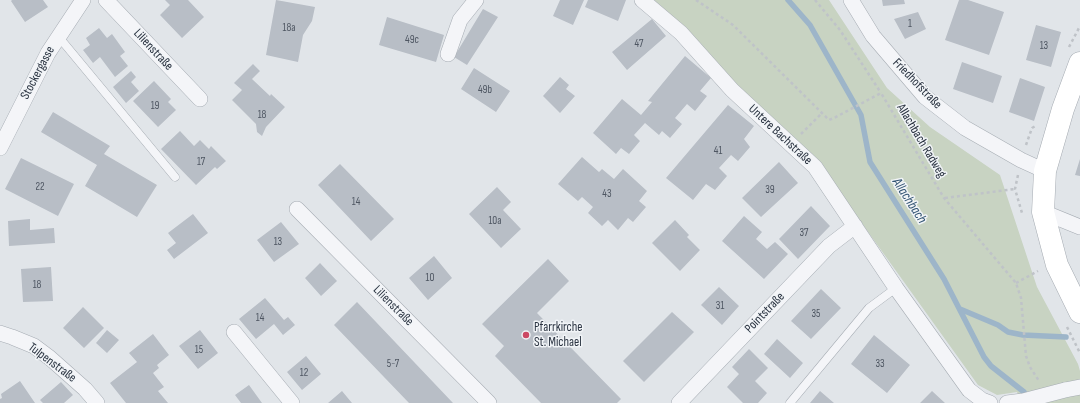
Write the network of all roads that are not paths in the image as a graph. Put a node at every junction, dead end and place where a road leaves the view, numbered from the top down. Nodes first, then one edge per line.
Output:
1 (82, 0) edge
2 (106, 0) edge
3 (476, 0) edge
4 (642, 0) edge
5 (850, 0) edge
6 (58, 36) junction
7 (448, 54) dead end
8 (1080, 64) edge
9 (200, 99) dead end
10 (0, 148) edge
11 (1045, 170) junction
12 (175, 177) dead end
13 (297, 210) dead end
14 (1043, 212) junction
15 (855, 226) junction
16 (1080, 227) edge
17 (896, 288) junction
18 (1080, 312) edge
19 (234, 332) dead end
20 (0, 333) edge
21 (1080, 387) edge
22 (97, 403) edge
23 (292, 403) edge
24 (489, 403) edge
25 (679, 403) edge
26 (790, 403) edge
27 (990, 403) edge
28 (1007, 403) edge

1 - 6 street, Stockergasse
2 - 9 street, Lilienstraße
3 - 7 street
4 - 15 street, Untere Bachstraße
5 - 11 street, Friedhofstraße
6 - 10 street, Stockergasse
6 - 12 lane
8 - 11 main road
11 - 14 main road
13 - 24 street, Lilienstraße
14 - 16 street
14 - 18 main road
15 - 17 street, Untere Bachstraße
15 - 25 street, Pointstraße
17 - 26 lane
17 - 27 street, Untere Bachstraße
19 - 23 street
20 - 22 street, Tulpenstraße
21 - 28 street, bridge

